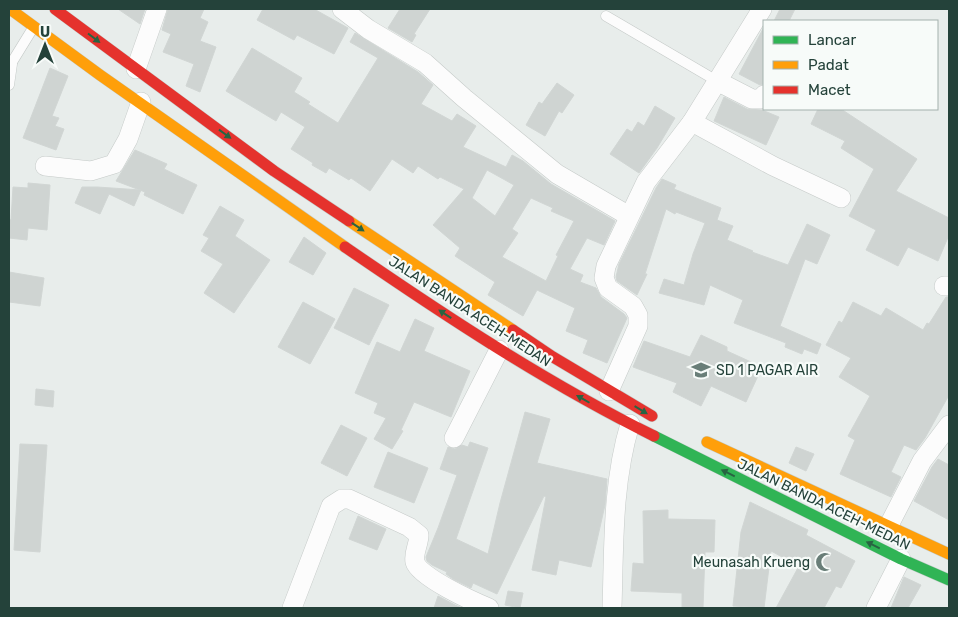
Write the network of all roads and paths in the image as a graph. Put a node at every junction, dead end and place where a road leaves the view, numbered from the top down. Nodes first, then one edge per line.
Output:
1 (10, 9) edge
2 (55, 9) edge
3 (157, 9) edge
4 (342, 9) edge
5 (762, 9) edge
6 (606, 16) dead end
7 (34, 27) junction
8 (10, 66) edge
9 (136, 69) junction
10 (717, 81) junction
11 (9, 85) edge
12 (763, 96) edge
13 (141, 102) junction
14 (692, 122) junction
15 (45, 166) dead end
16 (841, 198) dead end
17 (629, 216) junction
18 (500, 350) junction
19 (609, 391) junction
20 (665, 423) dead end
21 (630, 424) junction
22 (949, 425) edge
23 (454, 438) dead end
24 (700, 439) dead end
25 (888, 527) junction
26 (949, 554) edge
27 (901, 559) junction
28 (949, 580) edge
29 (292, 608) edge
30 (489, 608) edge
31 (612, 608) edge
32 (876, 608) edge

1 - 7 highway, JALAN BANDA ACEH-MEDAN
2 -> 9 highway, JALAN BANDA ACEH-MEDAN
3 - 9 street
4 - 17 street
5 - 10 street
6 - 10 lane
7 - 8 lane
7 - 13 highway, JALAN BANDA ACEH-MEDAN
8 - 11 lane
9 -> 19 highway, JALAN BANDA ACEH-MEDAN
10 - 12 street
10 - 14 street
13 - 15 street
18 -> 13 highway, JALAN BANDA ACEH-MEDAN
14 - 16 street
14 - 17 street
17 - 19 street
21 -> 18 highway, JALAN BANDA ACEH-MEDAN
18 - 23 street
19 -> 20 highway, JALAN BANDA ACEH-MEDAN
27 -> 21 highway, JALAN BANDA ACEH-MEDAN
21 - 31 street
22 - 25 street
24 - 25 highway, JALAN BANDA ACEH-MEDAN
25 - 26 highway, JALAN BANDA ACEH-MEDAN
27 - 28 highway, JALAN BANDA ACEH-MEDAN
27 - 32 street
29 - 30 street

